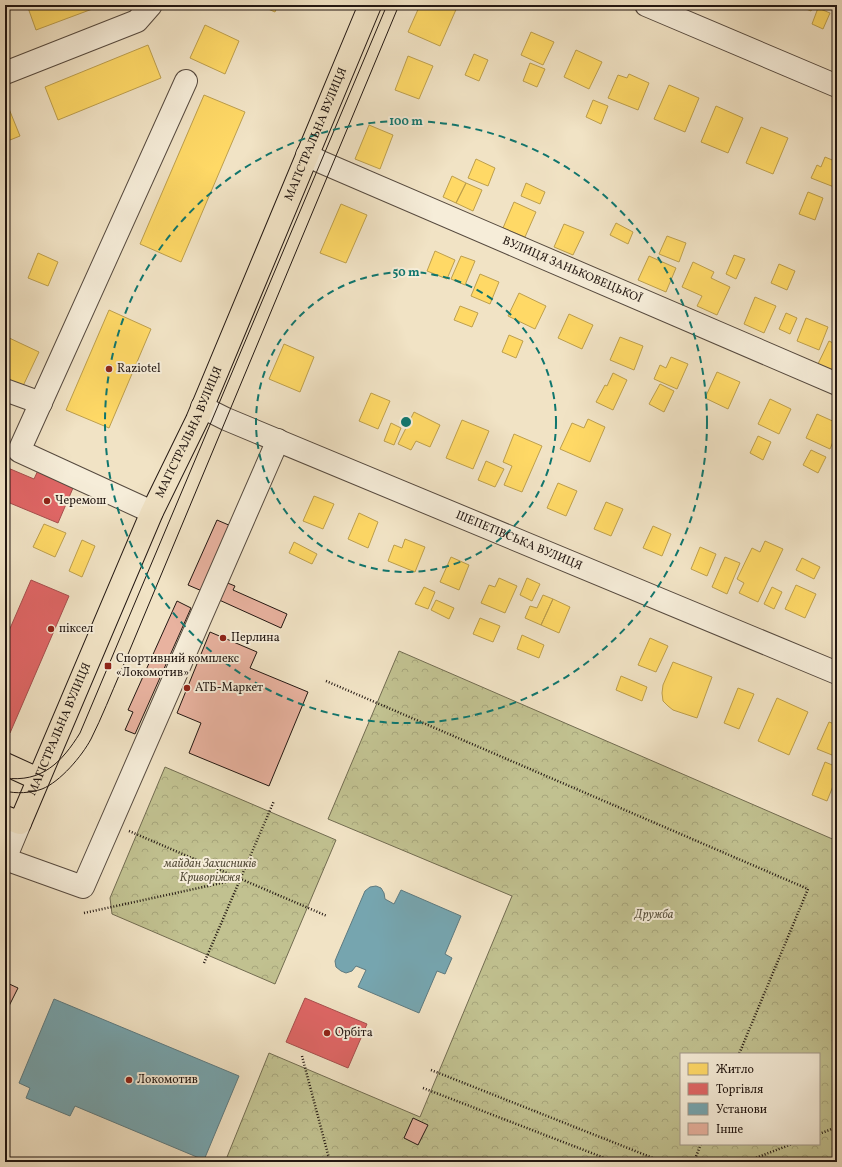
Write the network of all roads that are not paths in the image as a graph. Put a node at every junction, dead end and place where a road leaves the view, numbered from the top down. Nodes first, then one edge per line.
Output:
1 (151, 5) edge
2 (370, 5) edge
3 (646, 5) edge
4 (5, 73) edge
5 (186, 81) dead end
6 (837, 86) edge
7 (307, 155) junction
8 (837, 384) edge
9 (5, 390) edge
10 (40, 403) junction
11 (202, 407) junction
12 (278, 440) junction
13 (152, 512) junction
14 (837, 673) edge
15 (5, 764) edge
16 (38, 779) junction
17 (12, 820) edge
18 (5, 859) edge

1 - 4 street
2 - 7 main road, МАГІСТРАЛЬНА ВУЛИЦЯ
3 - 6 street
5 - 10 street
7 - 8 street, ВУЛИЦЯ ЗАНЬКОВЕЦЬКОЇ
7 - 11 main road, МАГІСТРАЛЬНА ВУЛИЦЯ
9 - 10 street
10 - 13 street
11 - 12 street, ШЕПЕТІВСЬКА ВУЛИЦЯ
11 - 13 main road, МАГІСТРАЛЬНА ВУЛИЦЯ
12 - 14 street, ШЕПЕТІВСЬКА ВУЛИЦЯ
12 - 18 street
13 - 16 main road, МАГІСТРАЛЬНА ВУЛИЦЯ
15 - 16 main road
16 - 17 main road, МАГІСТРАЛЬНА ВУЛИЦЯ
17 - 18 street, МАГІСТРАЛЬНА ВУЛИЦЯ

